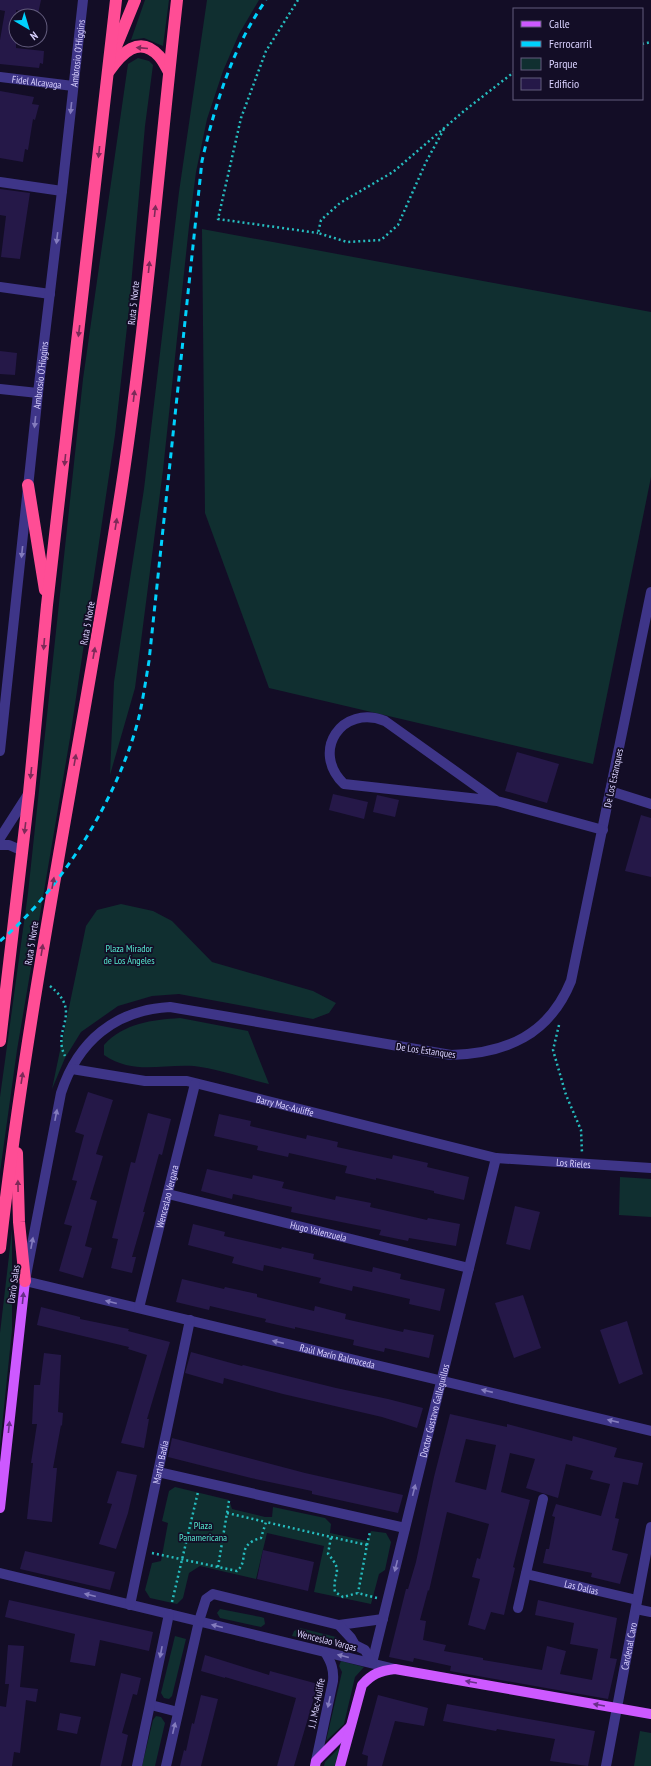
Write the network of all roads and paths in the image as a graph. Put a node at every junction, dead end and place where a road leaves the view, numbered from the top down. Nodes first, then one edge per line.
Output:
1 (83, 0) edge
2 (116, 0) edge
3 (135, 0) edge
4 (177, 0) edge
5 (298, 0) edge
6 (108, 72) junction
7 (169, 72) junction
8 (513, 73) edge
9 (0, 77) edge
10 (73, 86) junction
11 (444, 129) junction
12 (0, 182) edge
13 (62, 191) junction
14 (318, 233) junction
15 (0, 287) edge
16 (50, 294) junction
17 (0, 388) edge
18 (38, 393) junction
19 (28, 485) junction
20 (651, 592) edge
21 (48, 605) junction
22 (0, 751) edge
23 (610, 791) junction
24 (30, 793) junction
25 (497, 800) junction
26 (651, 804) edge
27 (603, 830) junction
28 (0, 838) edge
29 (0, 845) edge
30 (22, 857) junction
31 (38, 979) junction
32 (557, 1008) junction
33 (2, 1022) edge
34 (0, 1042) edge
35 (72, 1069) junction
36 (195, 1084) junction
37 (16, 1117) junction
38 (496, 1158) junction
39 (582, 1163) junction
40 (651, 1168) edge
41 (168, 1194) junction
42 (0, 1248) edge
43 (469, 1268) junction
44 (25, 1281) junction
45 (139, 1308) junction
46 (190, 1320) junction
47 (441, 1380) junction
48 (651, 1430) edge
49 (158, 1472) junction
50 (200, 1482) junction
51 (232, 1489) junction
52 (543, 1499) dead end
53 (0, 1508) edge
54 (227, 1513) junction
55 (266, 1522) junction
56 (651, 1527) edge
57 (405, 1528) junction
58 (331, 1537) junction
59 (142, 1551) junction
60 (183, 1560) junction
61 (218, 1568) junction
62 (0, 1573) edge
63 (526, 1574) junction
64 (640, 1585) junction
65 (651, 1587) edge
66 (358, 1593) junction
67 (387, 1601) junction
68 (130, 1604) junction
69 (636, 1605) junction
70 (518, 1608) dead end
71 (651, 1612) edge
72 (169, 1614) junction
73 (383, 1619) junction
74 (199, 1621) junction
75 (339, 1625) junction
76 (325, 1652) junction
77 (372, 1663) junction
78 (394, 1669) junction
79 (151, 1705) junction
80 (617, 1708) junction
81 (178, 1712) junction
82 (651, 1714) edge
83 (350, 1727) junction
84 (315, 1763) edge
85 (137, 1766) edge
86 (166, 1766) edge
87 (340, 1766) edge
88 (606, 1766) edge

1 - 10 street, Ambrosio O'Higgins
2 - 6 highway, Ruta 5 Norte
3 - 6 highway
4 - 7 highway, Ruta 5 Norte
5 - 14 path
7 -> 6 highway
6 -> 21 highway, Ruta 5 Norte
31 -> 7 highway, Ruta 5 Norte
8 - 11 path
9 - 10 street, Fidel Alcayaga
10 -> 13 street, Ambrosio O'Higgins
11 - 14 path
11 - 14 path
12 - 13 street
13 -> 16 street, Ambrosio O'Higgins
15 - 16 street
16 - 18 street, Ambrosio O'Higgins
17 - 18 street
18 -> 19 street, Ambrosio O'Higgins
19 - 21 highway
19 -> 22 street, Ambrosio O'Higgins
20 - 23 street, De Los Estanques
21 -> 24 highway, Ruta 5 Norte
23 - 26 street
23 - 27 street, De Los Estanques
24 - 28 street
24 -> 30 highway, Ruta 5 Norte
25 - 25 street
25 - 27 street
27 - 32 street, De Los Estanques
29 - 30 street
30 - 33 highway, Ruta 5 Norte
31 - 35 path
37 -> 31 highway, Ruta 5 Norte
32 - 35 street, De Los Estanques
32 - 39 path
33 - 34 highway, Ruta 5 Norte
35 - 36 street, Barry Mac-Auliffe
44 -> 35 street, Darío Salas
36 - 38 street, Barry Mac-Auliffe
36 - 41 street, Wenceslao Vergara
37 - 42 highway, Ruta 5 Norte
44 -> 37 highway
38 - 39 street, Los Rieles
38 - 43 street, Doctor Gustavo Galleguillos
39 - 40 street, Los Rieles
41 - 43 street, Hugo Valenzuela
41 - 45 street, Wenceslao Vergara
43 - 47 street, Doctor Gustavo Galleguillos
45 -> 44 street, Raúl Marín Balmaceda
53 -> 44 main road, Darío Salas
45 - 46 street, Raúl Marín Balmaceda
47 -> 46 street, Raúl Marín Balmaceda
46 - 49 street, Martín Badía
48 -> 47 street, Raúl Marín Balmaceda
57 -> 47 street, Doctor Gustavo Galleguillos
49 - 50 street
49 - 59 street, Martín Badía
50 - 51 street
50 - 60 path
51 - 54 path
51 - 57 street
52 - 63 street
54 - 55 path
54 - 61 path
55 - 58 path
55 - 61 path
56 - 64 street, Cardenal Caro
57 -> 67 street, Doctor Gustavo Galleguillos
58 - 66 path
58 - 66 path
59 - 60 path
59 - 68 street, Martín Badía
60 - 61 path
60 - 72 path
68 -> 62 street, Wenceslao Vargas
63 - 69 street, Las Dalias
63 - 70 street
64 - 65 street
64 - 69 street, Cardenal Caro
66 - 67 path
67 - 73 street, Doctor Gustavo Galleguillos
68 - 72 street, Wenceslao Vargas
69 - 71 street, Las Dalias
69 - 80 street, Cardenal Caro
72 - 74 street, Wenceslao Vargas
72 -> 79 street
73 - 75 street
73 - 77 street, Doctor Gustavo Galleguillos
74 - 75 street
76 -> 74 street, Wenceslao Vargas
74 - 81 street
75 - 77 street
77 -> 76 street, Wenceslao Vargas
76 -> 84 street, J. J. Mac-Auliffe
77 - 78 street, Wenceslao Vargas
80 -> 78 main road, Wenceslao Vargas
78 - 83 main road, J. J. Mac-Auliffe
79 - 81 street
79 - 85 street
80 - 82 main road, Wenceslao Vargas
80 - 88 street, Cardenal Caro
86 -> 81 street
83 - 84 main road, J. J. Mac-Auliffe
83 - 87 main road, J. J. Mac-Auliffe

